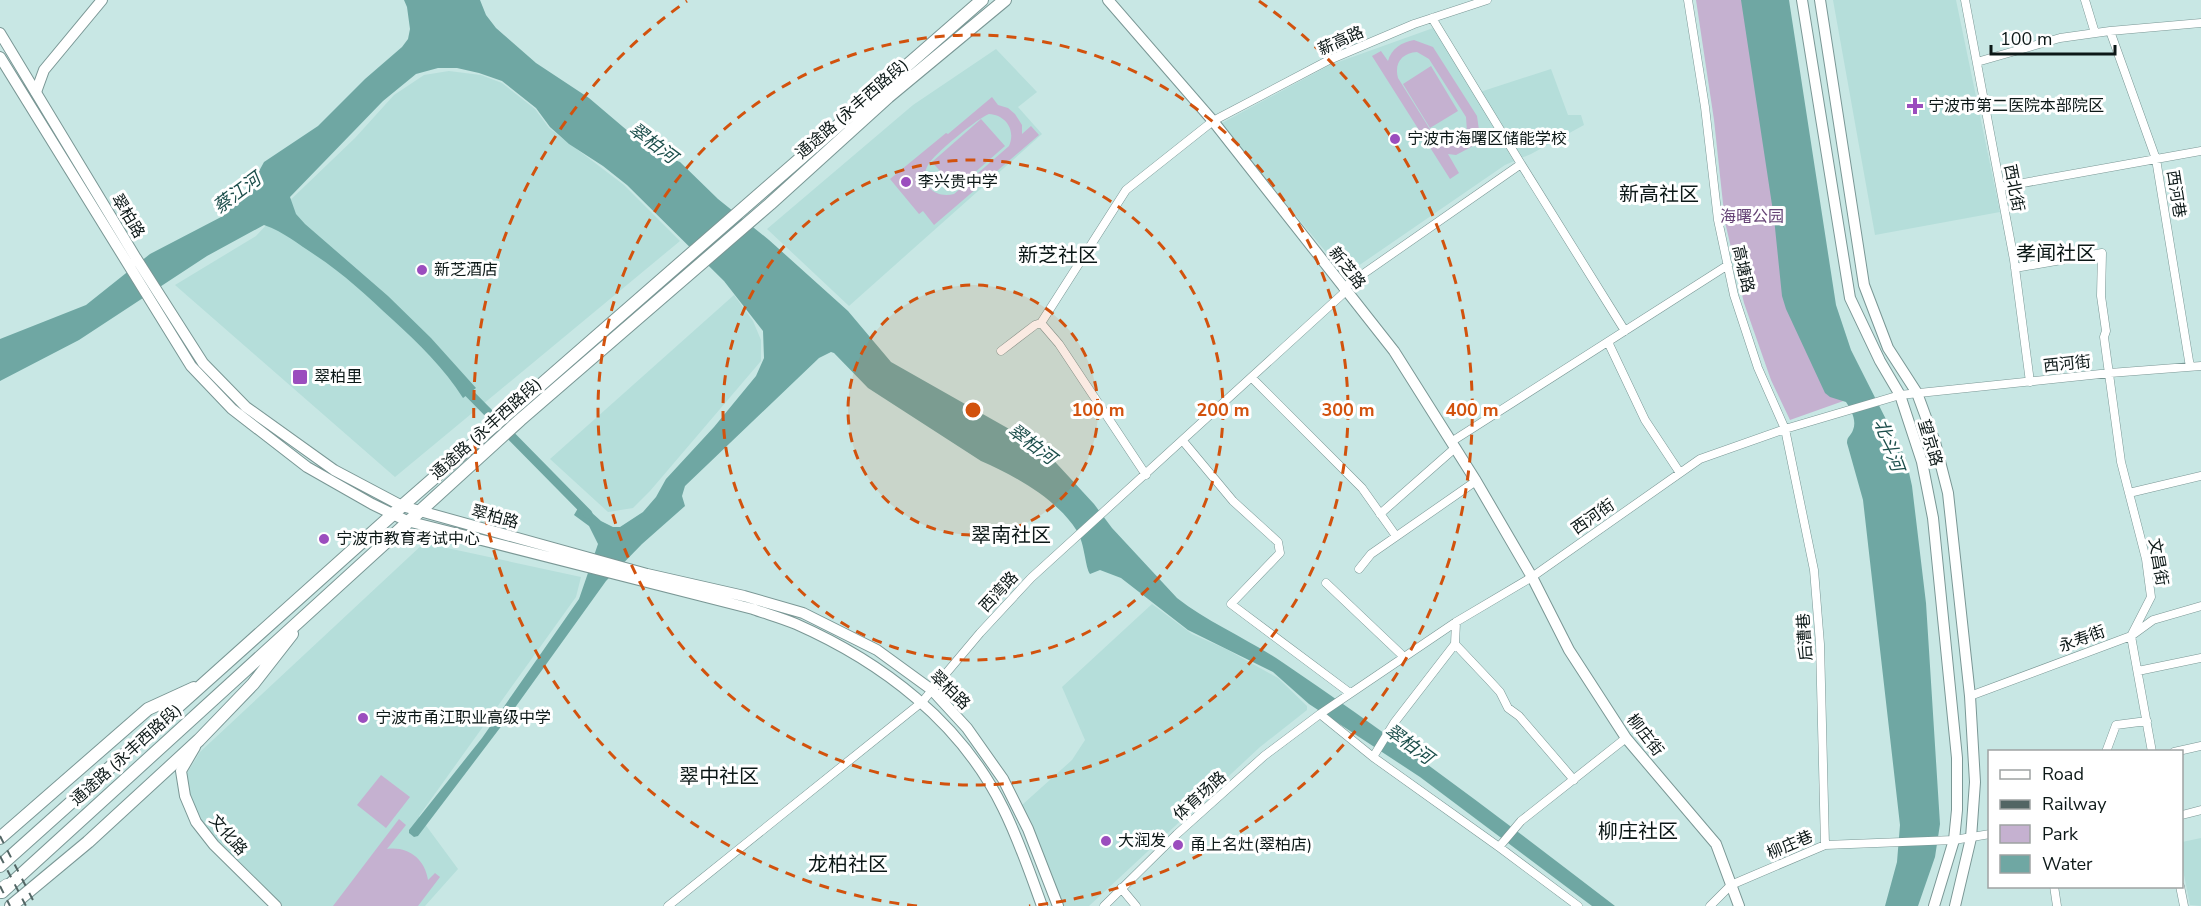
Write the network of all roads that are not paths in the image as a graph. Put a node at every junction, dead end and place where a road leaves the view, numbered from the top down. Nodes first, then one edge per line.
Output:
1 (102, 0) edge
2 (982, 0) edge
3 (1005, 0) edge
4 (1108, 0) edge
5 (1487, 0) edge
6 (1688, 0) edge
7 (1802, 0) edge
8 (1820, 0) edge
9 (1965, 0) edge
10 (2085, 0) edge
11 (1432, 18) junction
12 (2201, 23) edge
13 (2110, 31) junction
14 (0, 33) edge
15 (2095, 33) junction
16 (0, 57) edge
17 (1977, 62) junction
18 (36, 92) junction
19 (1213, 122) junction
20 (2201, 151) edge
21 (2156, 159) junction
22 (1521, 164) junction
23 (2001, 187) junction
24 (698, 257) junction
25 (131, 260) junction
26 (1728, 265) junction
27 (2015, 268) junction
28 (1345, 290) junction
29 (1041, 323) junction
30 (1625, 331) junction
31 (1608, 342) junction
32 (1001, 351) dead end
33 (2201, 366) edge
34 (2190, 367) junction
35 (2110, 373) junction
36 (1252, 378) junction
37 (2030, 382) junction
38 (1917, 393) junction
39 (1900, 395) junction
40 (1785, 429) junction
41 (1183, 441) junction
42 (483, 444) junction
43 (1453, 445) junction
44 (1680, 473) junction
45 (1146, 475) junction
46 (2201, 476) edge
47 (1476, 481) junction
48 (2129, 493) junction
49 (398, 510) junction
50 (417, 512) junction
51 (1380, 514) junction
52 (407, 521) junction
53 (1396, 536) junction
54 (579, 560) junction
55 (1359, 569) dead end
56 (644, 577) junction
57 (1532, 577) junction
58 (1326, 583) dead end
59 (2201, 606) edge
60 (314, 607) junction
61 (1456, 622) junction
62 (2131, 636) junction
63 (1455, 644) junction
64 (1404, 657) junction
65 (2201, 658) edge
66 (2138, 671) junction
67 (206, 683) junction
68 (932, 690) junction
69 (1350, 693) junction
70 (1970, 696) junction
71 (922, 702) junction
72 (1320, 714) junction
73 (2147, 721) junction
74 (1626, 738) junction
75 (199, 740) junction
76 (2201, 746) edge
77 (2107, 750) edge
78 (2152, 750) edge
79 (2183, 750) edge
80 (1373, 757) junction
81 (1574, 780) junction
82 (2201, 810) edge
83 (2183, 814) edge
84 (1988, 834) edge
85 (0, 838) edge
86 (1971, 838) junction
87 (1954, 840) junction
88 (1501, 845) junction
89 (1825, 845) junction
90 (0, 866) edge
91 (1731, 885) junction
92 (1121, 888) junction
93 (2054, 888) edge
94 (2180, 888) edge
95 (2, 890) edge
96 (11, 906) edge
97 (276, 906) edge
98 (668, 906) edge
99 (1042, 906) edge
100 (1058, 906) edge
101 (1104, 906) edge
102 (1136, 906) edge
103 (1578, 906) edge
104 (1710, 906) edge
105 (1739, 906) edge
106 (1934, 906) edge
107 (1955, 906) edge
108 (2057, 906) edge
109 (2184, 906) edge

1 - 18 main road
2 - 24 main road, 通途路 (永丰西路段)
3 - 24 main road, 通途路 (永丰西路段)
4 - 19 main road, 新芝路
5 - 11 street, 薪高路
6 - 26 street, 高塘路
7 - 39 main road, 望京路
8 - 38 main road, 望京路
9 - 17 street, 西北街
10 - 15 street
11 - 19 street, 薪高路
11 - 22 street
12 - 13 street
13 - 15 street
13 - 21 street, 西河巷
14 - 18 main road, 翠柏路
15 - 17 street
16 - 25 main road, 翠柏路
17 - 23 street, 西北街
18 - 25 main road, 翠柏路
19 - 28 main road, 新芝路
19 - 29 street, 薪高路
20 - 21 street
21 - 23 street
21 - 34 street, 西河巷
22 - 28 street, 西湾路
22 - 30 street
23 - 27 street, 西北街
24 - 42 main road, 通途路 (永丰西路段)
25 - 49 main road, 翠柏路
26 - 30 street
26 - 40 street, 高塘路
27 - 35 street, 文昌街
27 - 37 street, 西北街
28 - 36 street, 西湾路
28 - 43 main road, 新芝路
29 - 32 street
29 - 45 street
30 - 31 street
31 - 43 street
31 - 44 street
33 - 34 street, 西河街
34 - 35 street, 西河街
35 - 37 street, 西河街
35 - 48 street, 文昌街
36 - 41 street, 西湾路
36 - 51 street
37 - 38 street, 西河街
38 - 39 street, 西河街
38 - 70 main road, 望京路
39 - 40 street, 西河街
39 - 87 main road, 望京路
40 - 44 street, 西河街
40 - 89 street, 后漕巷
41 - 45 street, 西湾路
41 - 69 street
42 - 49 main road, 通途路 (永丰西路段)
42 - 50 main road, 通途路 (永丰西路段)
43 - 47 main road, 新芝路
43 - 51 street
44 - 57 street, 西河街
45 - 68 street, 西湾路
46 - 48 street
47 - 53 street
47 - 57 main road, 新芝路
48 - 62 street, 文昌街
49 - 50 main road, 翠柏路
49 - 52 main road, 翠柏路
49 - 67 main road, 通途路 (永丰西路段)
50 - 52 main road, 通途路 (永丰西路段)
50 - 54 main road, 翠柏路
51 - 53 street
52 - 54 main road, 翠柏路
52 - 60 main road, 通途路 (永丰西路段)
53 - 55 street
54 - 56 main road, 翠柏路
56 - 68 main road, 翠柏路
56 - 71 main road, 翠柏路
57 - 61 street, 西河街
57 - 74 main road, 柳庄街
58 - 64 street
59 - 62 street, 永寿街
60 - 75 main road
60 - 95 main road, 通途路 (永丰西路段)
61 - 63 street
61 - 64 street, 西河街
62 - 66 street
62 - 70 street, 永寿街
63 - 80 street
63 - 81 street
64 - 69 street, 西河街
65 - 66 street
66 - 73 street
67 - 85 main road
67 - 90 main road, 通途路 (永丰西路段)
68 - 71 street, 西湾路
68 - 100 main road, 翠柏路
69 - 72 street, 体育场路
70 - 86 main road, 望京路
71 - 98 street, 西湾路
71 - 99 main road, 翠柏路
72 - 80 street
72 - 92 street, 体育场路
73 - 77 street
73 - 78 street
74 - 81 street
74 - 91 main road, 柳庄街
75 - 96 main road
75 - 97 main road, 文化路
76 - 79 street
80 - 88 street
81 - 88 street
82 - 83 street
84 - 86 street, 柳庄巷
86 - 87 street, 柳庄巷
86 - 107 main road, 望京路
87 - 89 street, 柳庄巷
87 - 106 main road, 望京路
88 - 103 street
89 - 91 street, 柳庄巷
91 - 104 street, 柳庄巷
91 - 105 main road, 柳庄街
92 - 101 street, 体育场路
92 - 102 street
93 - 108 street
94 - 109 street

